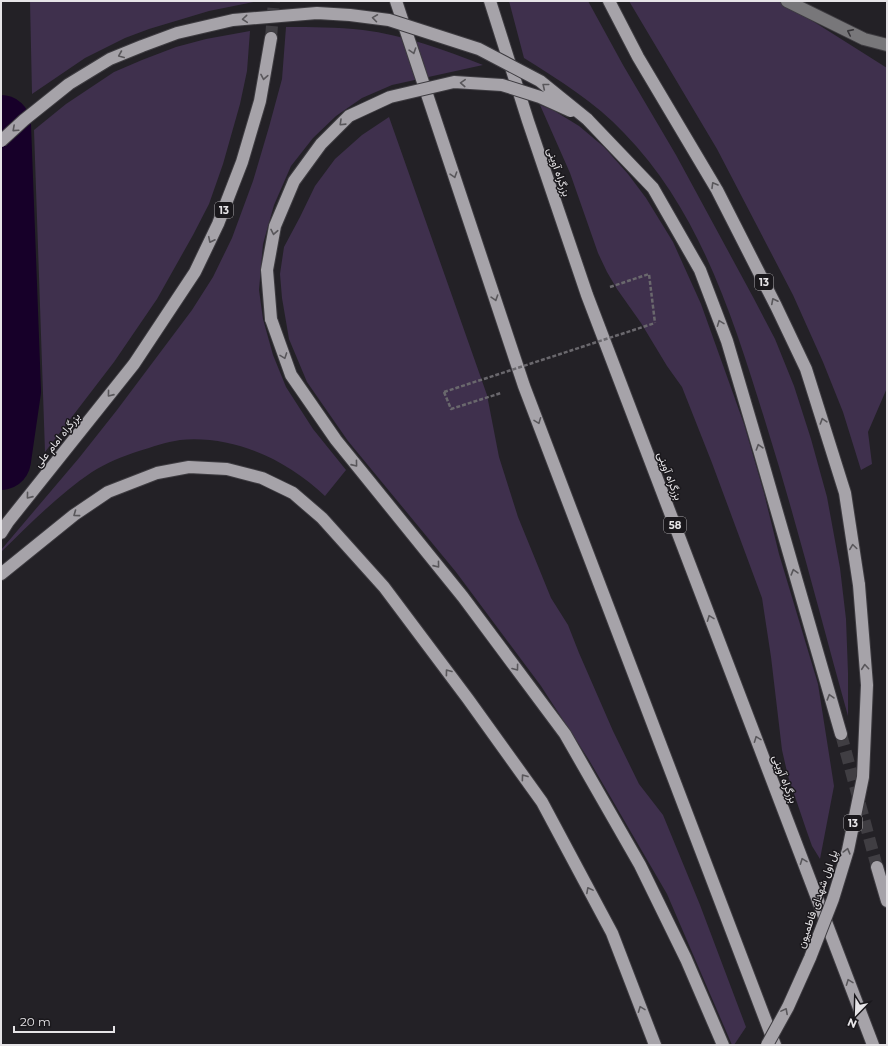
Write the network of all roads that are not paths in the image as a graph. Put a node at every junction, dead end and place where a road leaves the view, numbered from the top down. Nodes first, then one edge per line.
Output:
1 (396, 1) edge
2 (490, 1) edge
3 (609, 1) edge
4 (788, 1) edge
5 (271, 38) tunnel mouth
6 (887, 45) edge
7 (587, 119) junction
8 (1, 141) edge
9 (1, 533) edge
10 (1, 574) edge
11 (841, 734) tunnel mouth
12 (876, 867) tunnel mouth
13 (887, 901) edge
14 (655, 1045) edge
15 (723, 1045) edge
16 (767, 1045) edge
17 (774, 1045) edge
18 (873, 1045) edge

1 -> 17 highway
18 -> 2 highway, بزرگراه آوینی / 58
16 -> 3 highway, پل اول شهدای فاطمیون / 13, bridge
6 -> 4 main road
5 -> 9 highway, بزرگراه امام علی / 13
7 -> 8 highway, bridge
11 -> 7 highway
7 -> 15 highway, bridge
14 -> 10 highway
12 - 13 highway

